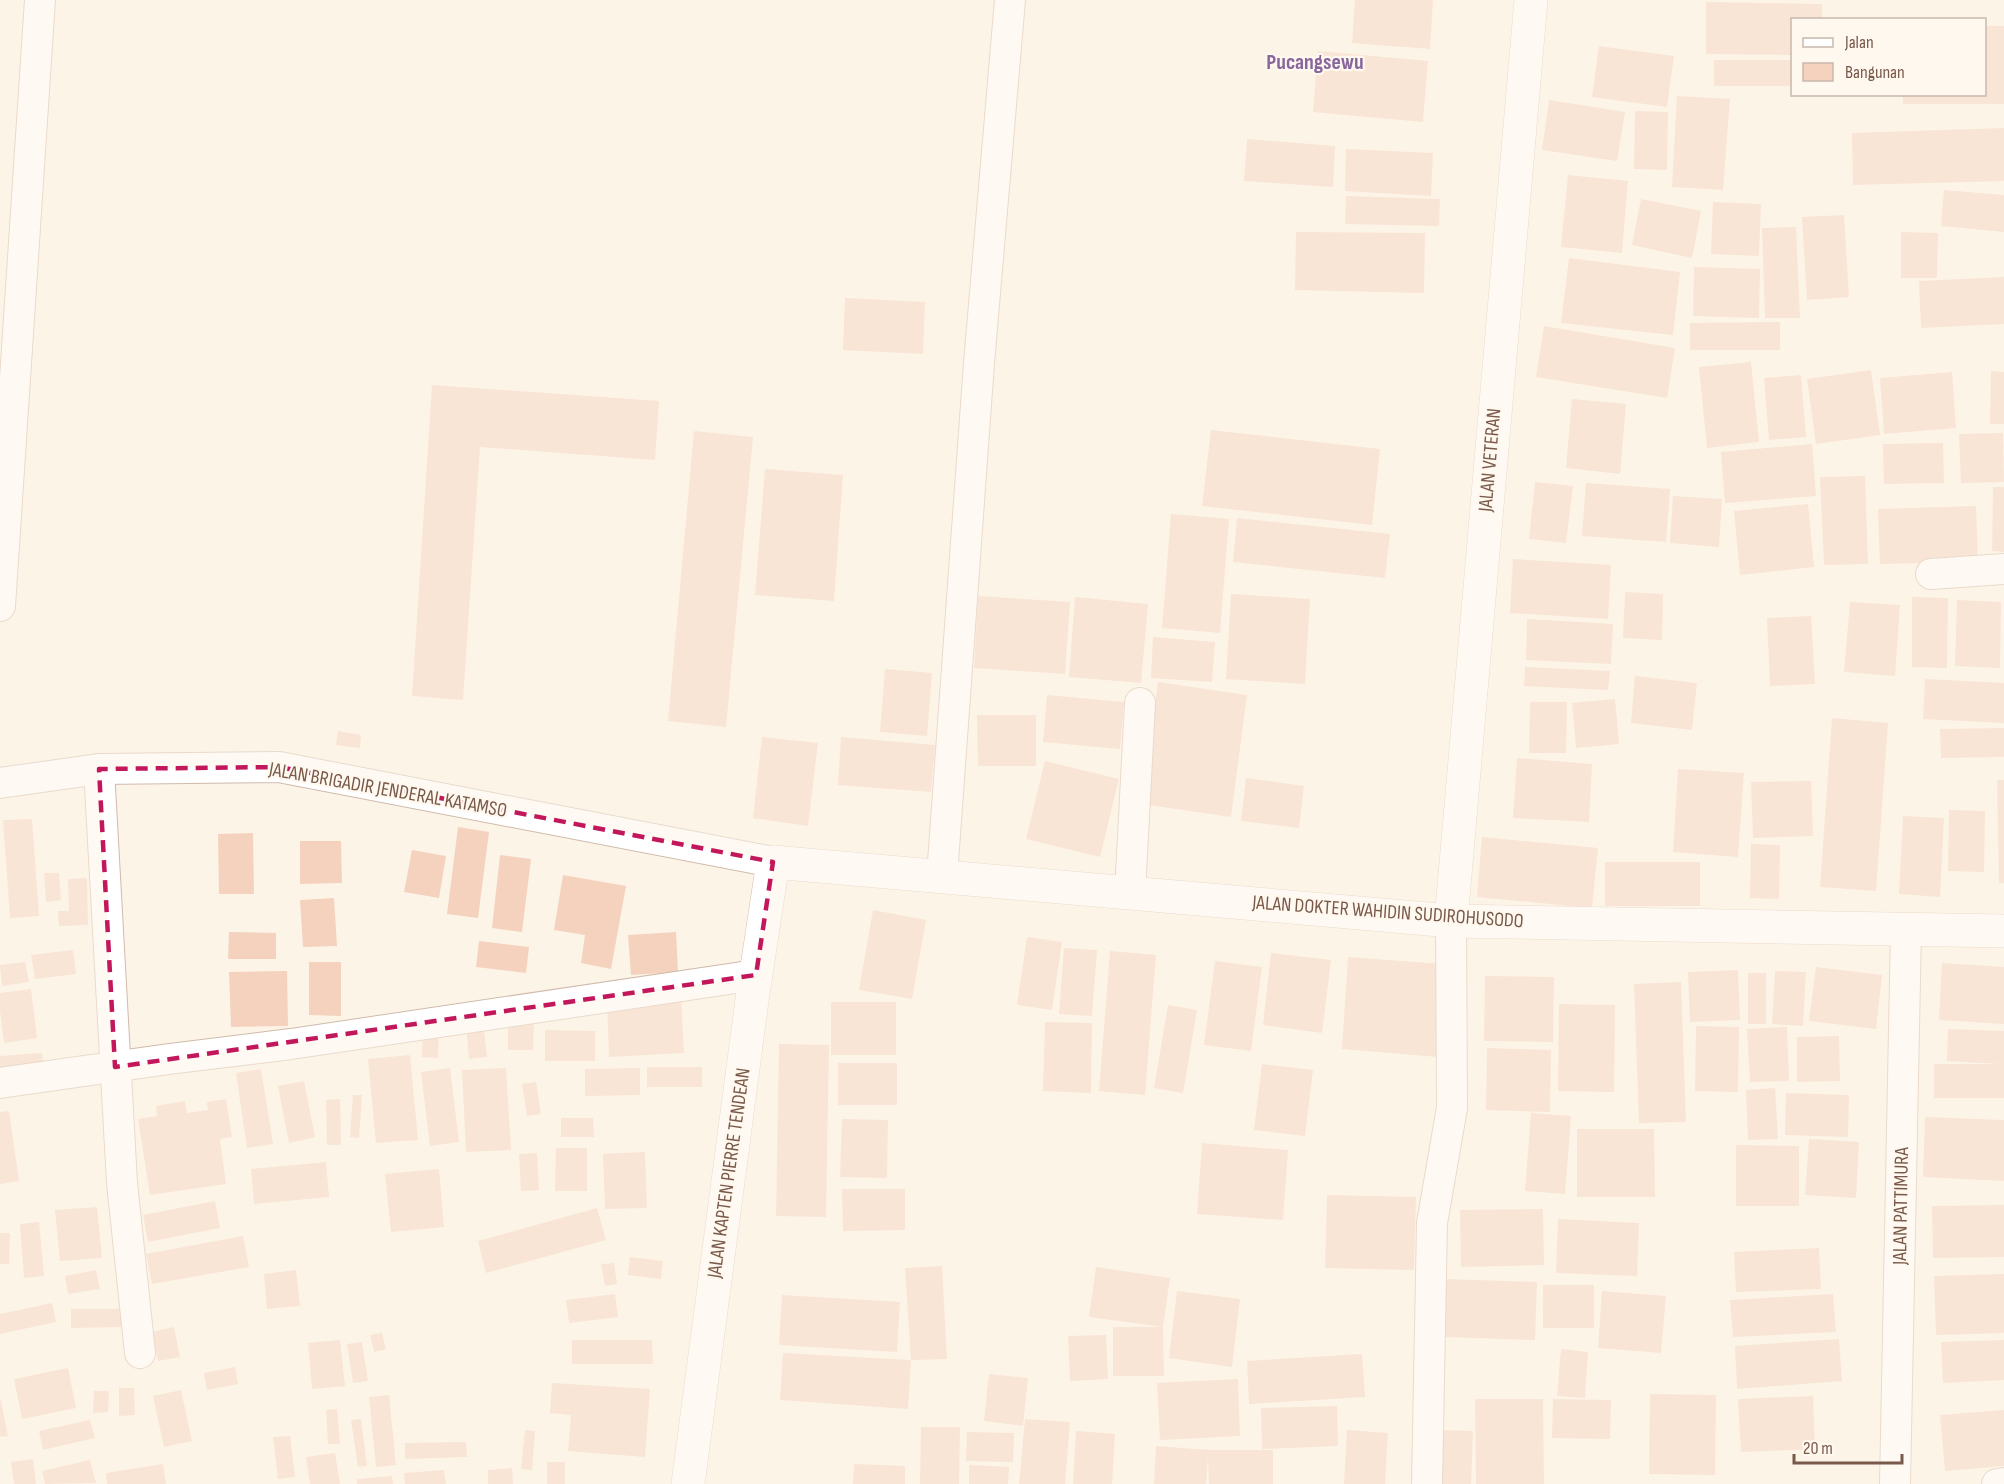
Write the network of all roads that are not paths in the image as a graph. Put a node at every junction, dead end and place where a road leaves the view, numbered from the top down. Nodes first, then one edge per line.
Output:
1 (40, 0) edge
2 (1010, 0) edge
3 (1530, 0) edge
4 (2004, 569) edge
5 (1930, 574) dead end
6 (0, 606) edge
7 (1140, 703) dead end
8 (99, 769) junction
9 (0, 783) edge
10 (773, 862) junction
11 (942, 876) junction
12 (1130, 893) junction
13 (1451, 921) junction
14 (1906, 928) junction
15 (2004, 931) edge
16 (756, 975) junction
17 (115, 1067) junction
18 (0, 1083) edge
19 (140, 1353) dead end
20 (2004, 1483) edge
21 (688, 1484) edge
22 (1427, 1484) edge
23 (1895, 1484) edge
24 (1997, 1484) edge

1 - 6 street
2 - 11 street
3 - 13 main road, JALAN VETERAN
4 - 5 street
7 - 12 street
8 - 9 street, JALAN BRIGADIR JENDERAL KATAMSO
8 - 10 street, JALAN BRIGADIR JENDERAL KATAMSO
8 - 17 street
10 - 11 main road, JALAN DOKTER WAHIDIN SUDIROHUSODO
10 - 16 main road, JALAN KAPTEN PIERRE TENDEAN
11 - 12 main road, JALAN DOKTER WAHIDIN SUDIROHUSODO
12 - 13 main road, JALAN DOKTER WAHIDIN SUDIROHUSODO
13 - 14 main road, JALAN DOKTER WAHIDIN SUDIROHUSODO
13 - 22 street
14 - 15 main road, JALAN DOKTER WAHIDIN SUDIROHUSODO
14 - 23 street, JALAN PATTIMURA
16 - 17 street
16 - 21 main road, JALAN KAPTEN PIERRE TENDEAN
17 - 18 street
17 - 19 street
20 - 24 street

